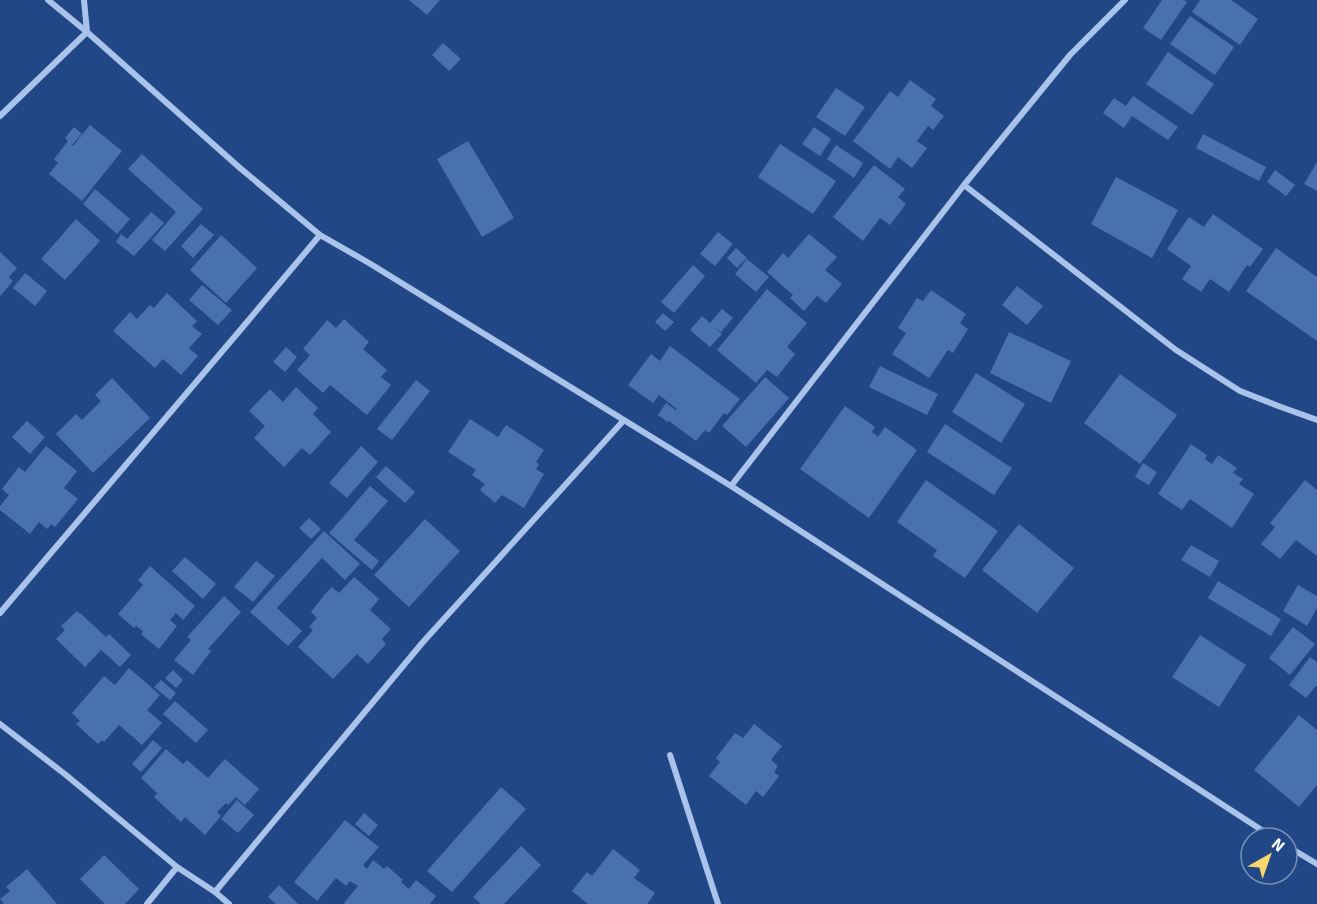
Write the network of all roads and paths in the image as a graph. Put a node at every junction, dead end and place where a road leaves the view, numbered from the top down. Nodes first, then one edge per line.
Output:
1 (48, 0) edge
2 (84, 0) edge
3 (1125, 0) edge
4 (87, 32) junction
5 (0, 116) edge
6 (964, 185) junction
7 (320, 235) junction
8 (624, 420) junction
9 (1317, 420) edge
10 (731, 486) junction
11 (0, 613) edge
12 (0, 724) edge
13 (670, 755) dead end
14 (1255, 826) edge
15 (1299, 853) edge
16 (1317, 864) edge
17 (177, 867) junction
18 (215, 892) junction
19 (147, 904) edge
20 (229, 904) edge
21 (718, 904) edge

1 - 4 street
2 - 4 street
3 - 6 street
4 - 5 street
4 - 7 street
6 - 9 street
6 - 10 street
7 - 8 street
7 - 11 street
8 - 10 street
8 - 18 street
10 - 14 street
12 - 17 street
13 - 21 street
15 - 16 street
17 - 18 street
17 - 19 street
18 - 20 street

